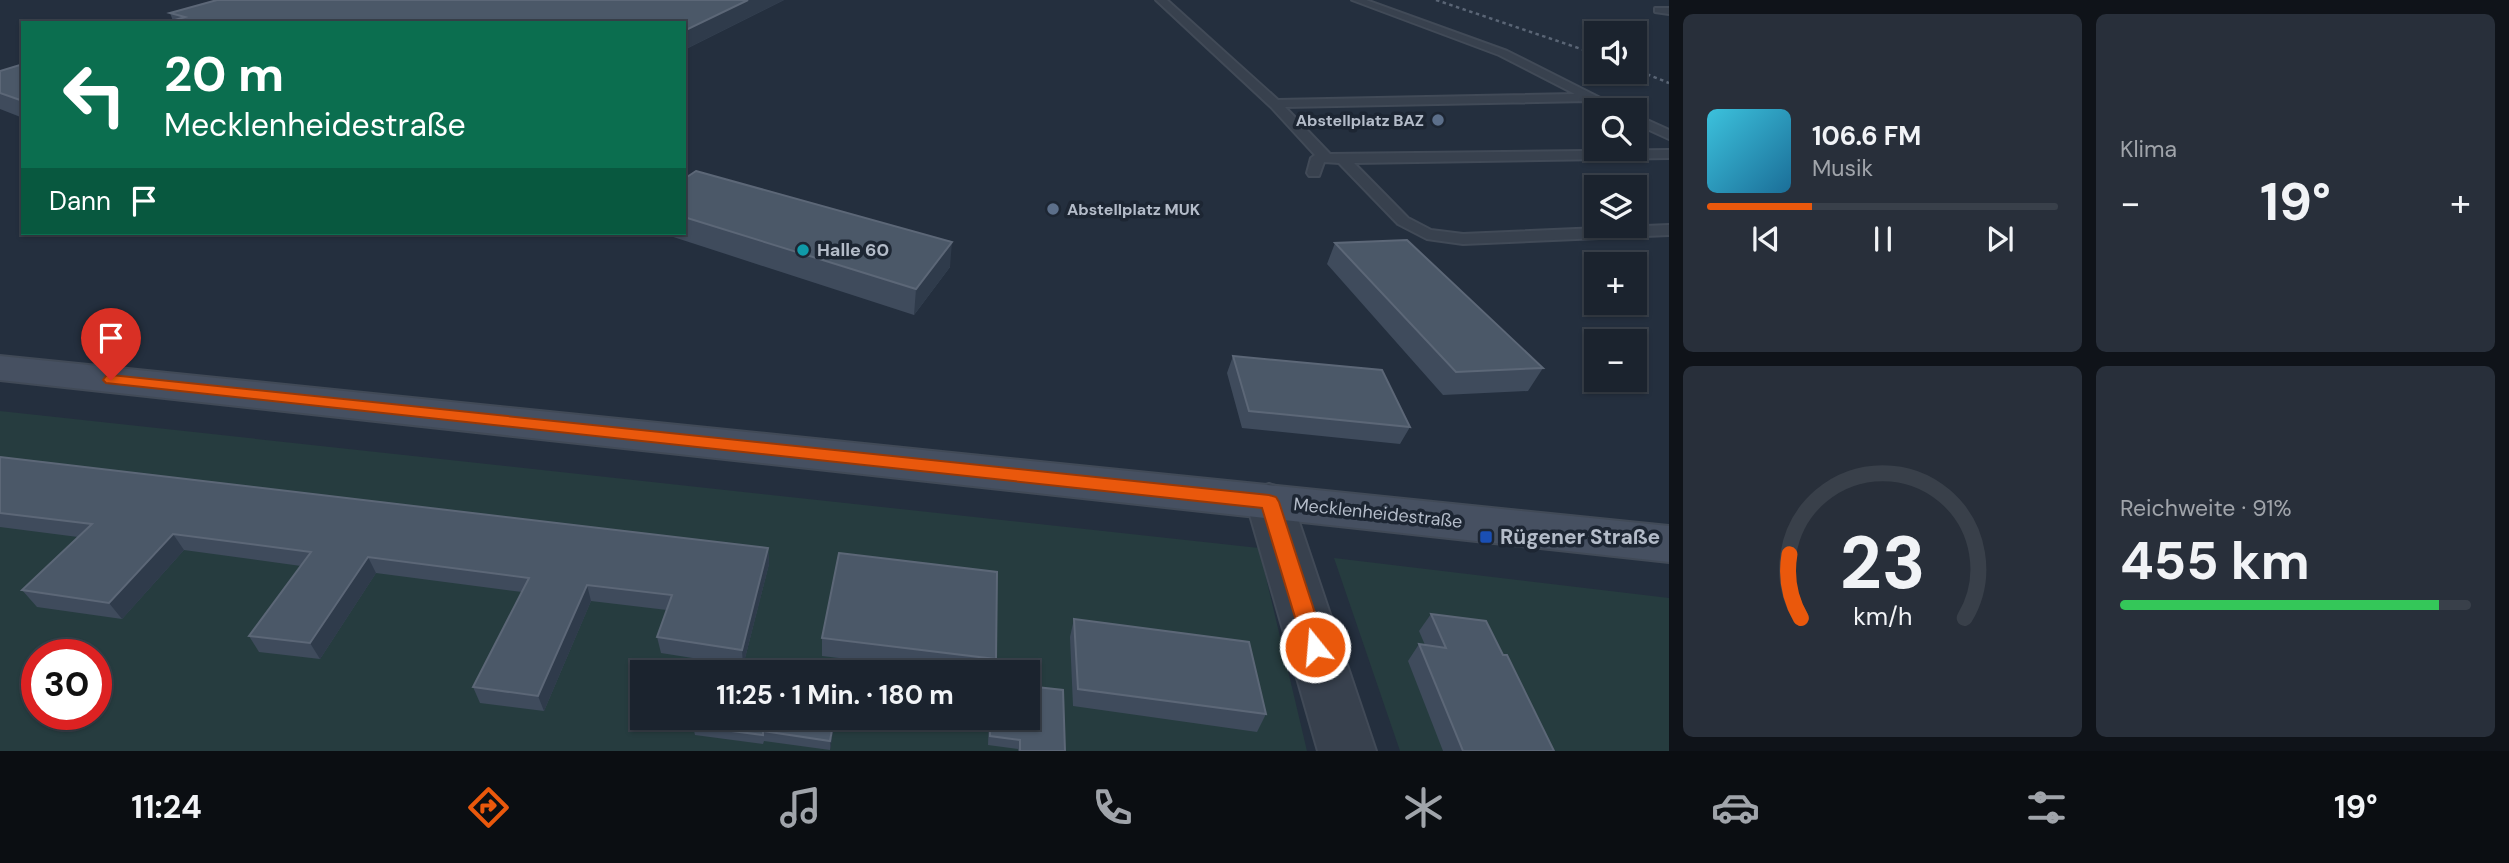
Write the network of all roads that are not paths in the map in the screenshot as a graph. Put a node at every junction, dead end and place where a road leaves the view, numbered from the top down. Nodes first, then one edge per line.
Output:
1 (1161, 0) edge
2 (1356, 0) edge
3 (1590, 96) junction
4 (1594, 98) edge
5 (1275, 104) junction
6 (1647, 124) edge
7 (1669, 135) edge
8 (1669, 154) edge
9 (1325, 157) junction
10 (1343, 159) junction
11 (1314, 173) dead end
12 (1669, 230) edge
13 (0, 368) edge
14 (1269, 502) junction
15 (1669, 544) edge
16 (1347, 751) edge

1 - 5 lane
2 - 3 lane
3 - 4 lane
3 - 5 lane
5 - 9 lane
6 - 7 lane
8 - 10 lane
9 - 10 lane
9 - 11 lane
10 - 12 lane
13 - 14 main road, Mecklenheidestraße
14 - 15 main road, Mecklenheidestraße
14 - 16 street

